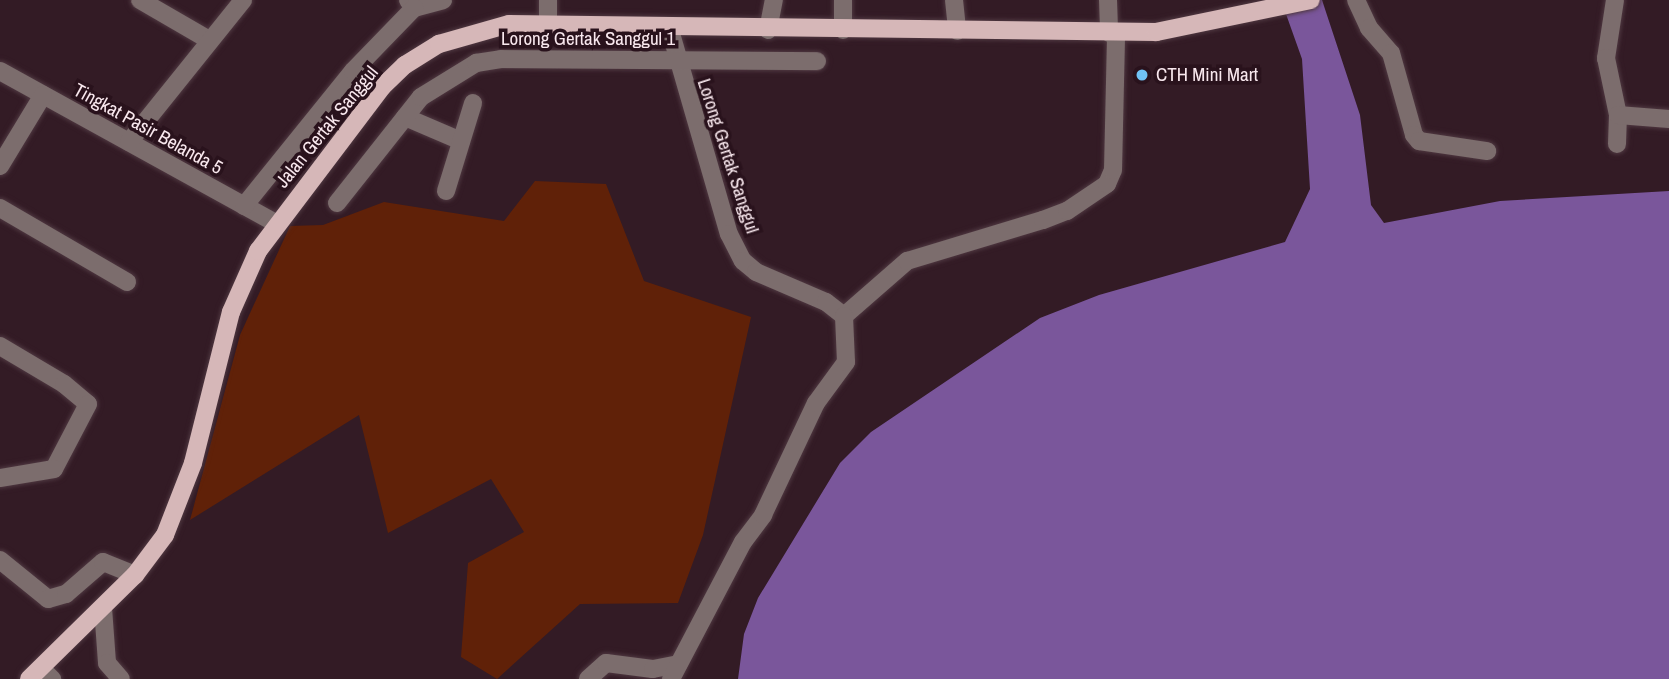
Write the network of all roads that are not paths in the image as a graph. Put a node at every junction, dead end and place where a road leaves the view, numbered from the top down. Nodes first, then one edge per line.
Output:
1 (140, 0) edge
2 (243, 0) edge
3 (443, 0) edge
4 (548, 0) edge
5 (774, 0) edge
6 (843, 0) edge
7 (954, 0) edge
8 (1108, 0) edge
9 (1311, 0) edge
10 (1356, 0) edge
11 (1615, 0) edge
12 (411, 4) edge
13 (548, 24) junction
14 (670, 30) junction
15 (768, 30) junction
16 (843, 30) junction
17 (957, 31) junction
18 (1113, 33) junction
19 (209, 40) junction
20 (677, 59) junction
21 (817, 61) dead end
22 (0, 71) edge
23 (43, 95) junction
24 (473, 103) dead end
25 (1618, 115) junction
26 (405, 117) junction
27 (1669, 118) edge
28 (461, 141) junction
29 (129, 142) junction
30 (1617, 144) dead end
31 (1487, 151) dead end
32 (0, 166) edge
33 (446, 191) dead end
34 (337, 203) dead end
35 (244, 206) junction
36 (0, 208) edge
37 (277, 224) junction
38 (127, 282) dead end
39 (845, 316) junction
40 (0, 346) edge
41 (0, 478) edge
42 (0, 560) edge
43 (135, 575) junction
44 (103, 608) junction
45 (675, 671) edge
46 (41, 675) edge
47 (123, 678) edge
48 (588, 679) edge

1 - 19 street
2 - 19 street
3 - 12 street
4 - 13 street
5 - 15 street
6 - 16 street
7 - 17 street
8 - 18 street
9 - 18 main road, Jalan Gertak Sanggul
10 - 31 street
11 - 25 street
12 - 35 street
13 - 14 main road, Jalan Gertak Sanggul
13 - 37 main road, Jalan Gertak Sanggul
14 - 15 main road, Jalan Gertak Sanggul
14 - 20 street, Lorong Gertak Sanggul
15 - 16 main road, Jalan Gertak Sanggul
16 - 17 main road, Jalan Gertak Sanggul
17 - 18 main road, Jalan Gertak Sanggul
18 - 39 street
19 - 29 street
20 - 21 street, Lorong Gertak Sanggul 1
20 - 26 street, Lorong Gertak Sanggul 1
20 - 39 street, Lorong Gertak Sanggul
22 - 23 street, Tingkat Pasir Belanda 5
23 - 29 street, Tingkat Pasir Belanda 5
23 - 32 street
24 - 28 street
25 - 27 street
25 - 30 street
26 - 28 street
26 - 34 street, Lorong Gertak Sanggul 1
28 - 33 street
29 - 35 street, Tingkat Pasir Belanda 5
35 - 37 street, Tingkat Pasir Belanda 5
36 - 38 street
37 - 43 main road, Jalan Gertak Sanggul
39 - 45 street
40 - 41 street
42 - 43 street
43 - 44 main road, Jalan Gertak Sanggul
44 - 46 main road, Jalan Gertak Sanggul
44 - 47 street
45 - 48 street

